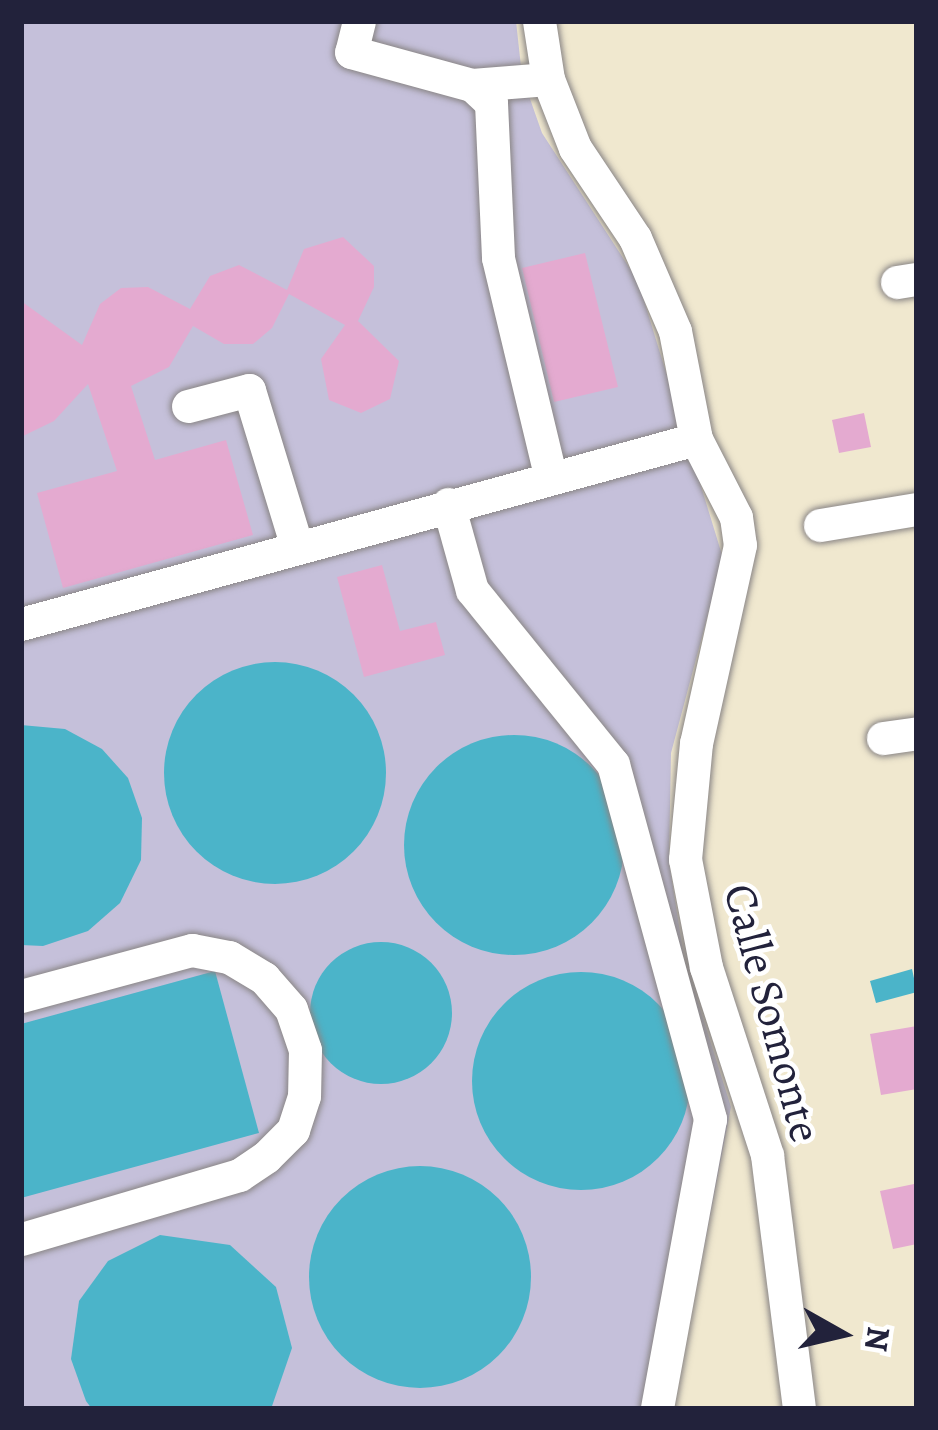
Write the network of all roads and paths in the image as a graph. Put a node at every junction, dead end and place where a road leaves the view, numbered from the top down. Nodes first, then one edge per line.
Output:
1 (359, 21) edge
2 (539, 21) edge
3 (548, 79) junction
4 (472, 85) junction
5 (188, 406) dead end
6 (695, 439) junction
7 (550, 476) junction
8 (448, 505) junction
9 (917, 509) edge
10 (820, 525) dead end
11 (296, 544) junction
12 (21, 624) edge
13 (917, 733) edge
14 (883, 738) dead end
15 (21, 996) edge
16 (21, 1238) edge
17 (657, 1409) edge
18 (799, 1409) edge

1 - 4 street
2 - 3 street, Calle Somonte
3 - 4 street
3 - 6 street, Calle Somonte
4 - 7 street
5 - 11 street
6 - 7 street
6 - 18 street, Calle Somonte
7 - 8 street
8 - 11 street
8 - 17 street
9 - 10 street
11 - 12 street
13 - 14 street
15 - 16 street

